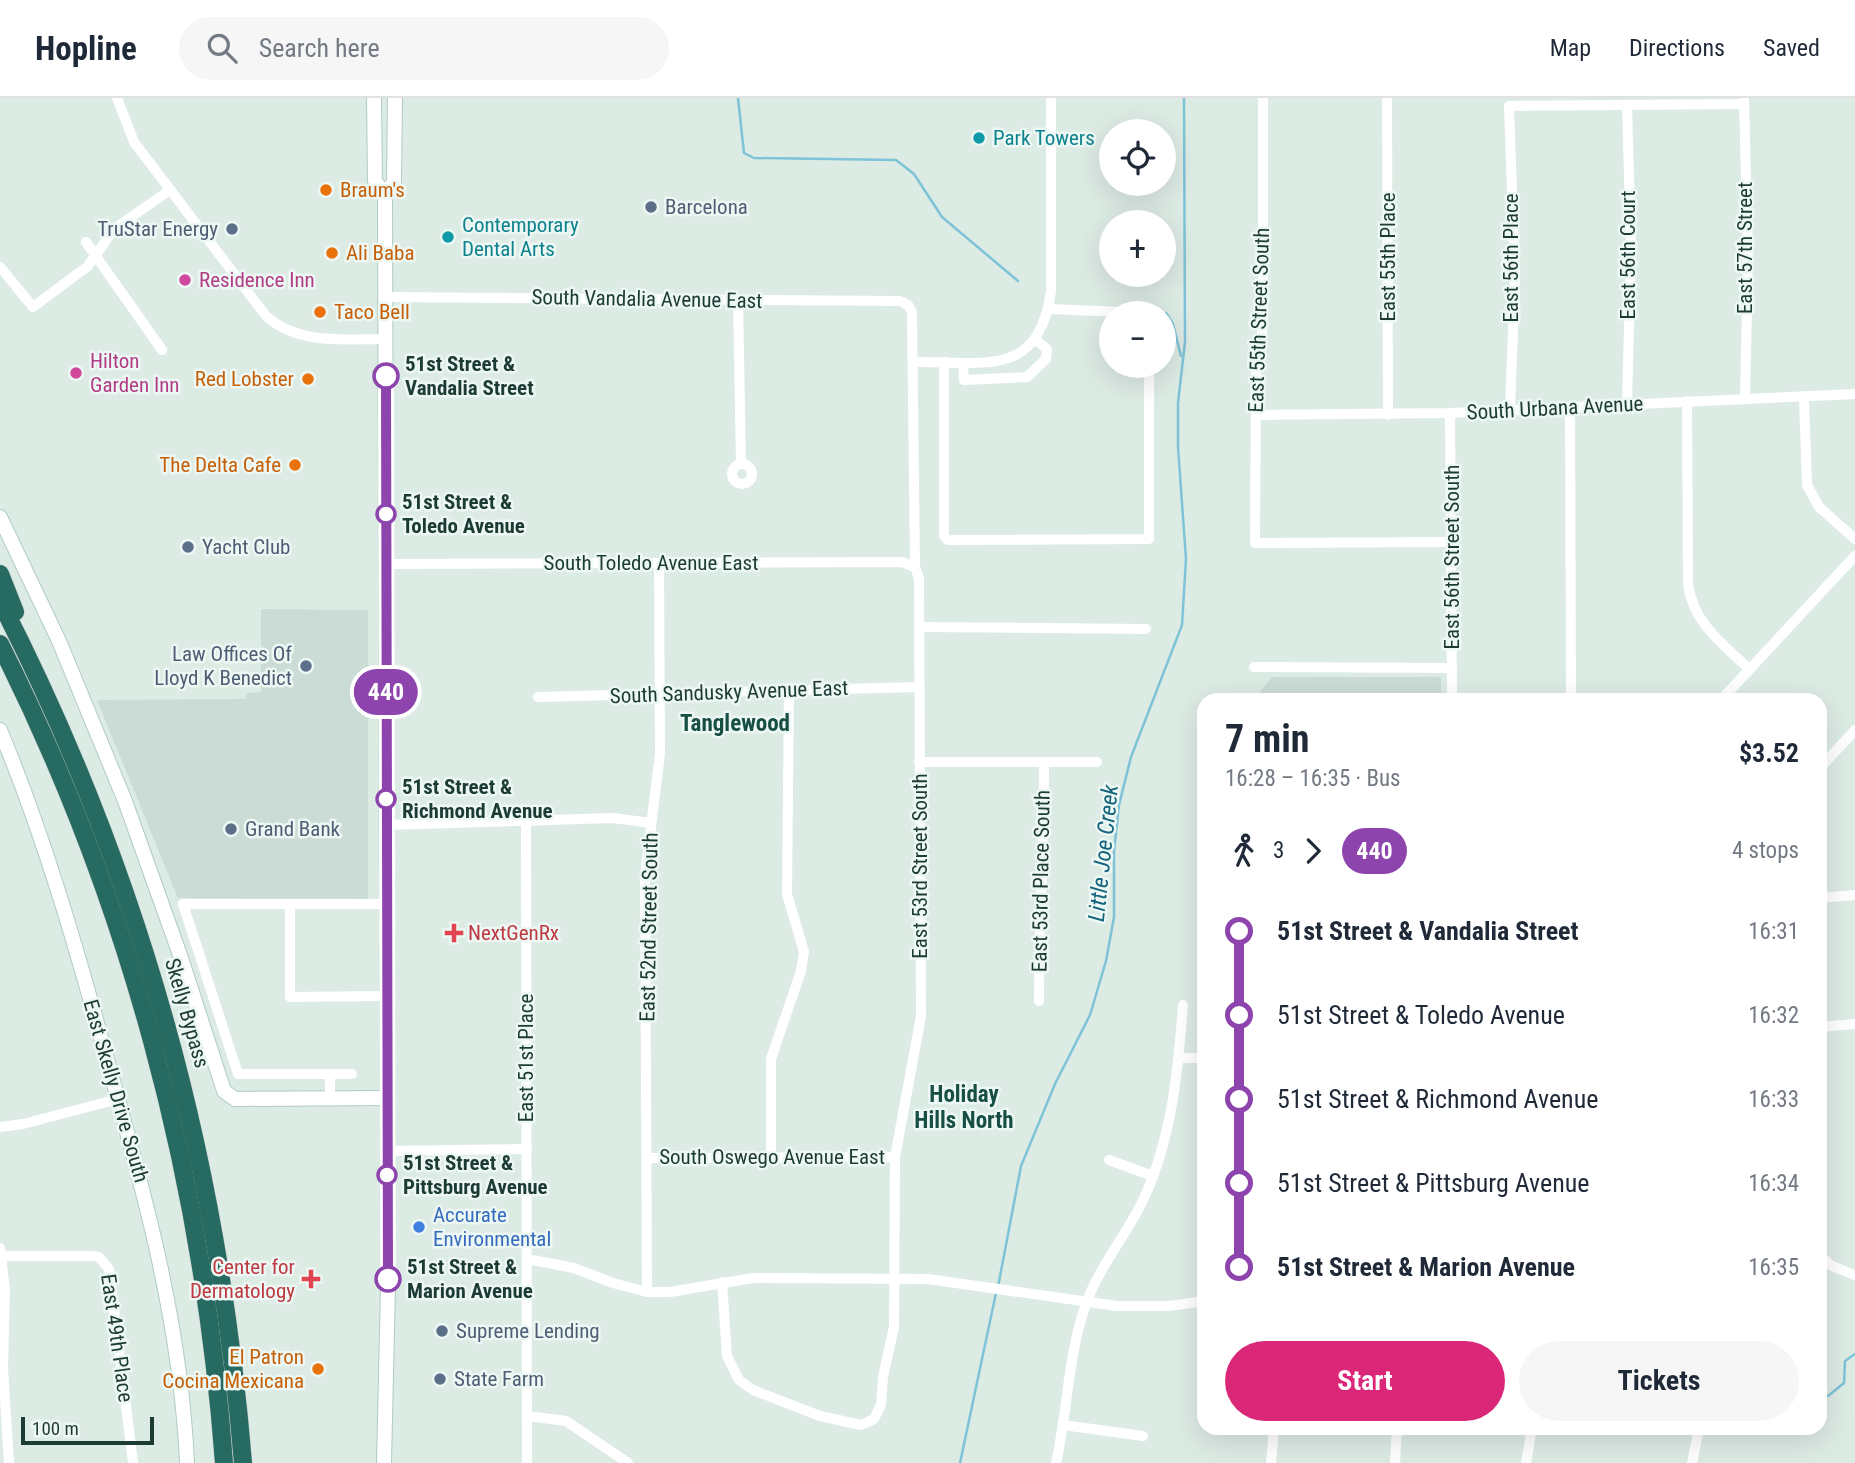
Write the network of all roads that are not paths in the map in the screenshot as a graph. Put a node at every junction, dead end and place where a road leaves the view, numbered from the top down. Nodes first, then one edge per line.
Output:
1 (117, 98) edge
2 (374, 98) edge
3 (395, 98) edge
4 (1051, 98) edge
5 (1263, 98) edge
6 (1387, 98) edge
7 (1744, 101) edge
8 (1627, 105) junction
9 (170, 190) junction
10 (385, 194) junction
11 (86, 242) dead end
12 (96, 255) junction
13 (0, 267) edge
14 (385, 297) junction
15 (738, 300) junction
16 (908, 305) joint
17 (1049, 309) junction
18 (1099, 311) edge
19 (385, 339) junction
20 (1035, 339) junction
21 (162, 350) dead end
22 (913, 362) junction
23 (944, 362) junction
24 (963, 363) junction
25 (1149, 378) edge
26 (1855, 394) edge
27 (1804, 398) junction
28 (1745, 399) junction
29 (1687, 401) junction
30 (1627, 404) junction
31 (1570, 407) junction
32 (1510, 410) junction
33 (1450, 413) junction
34 (1256, 415) junction
35 (1388, 415) junction
36 (741, 464) dead end
37 (0, 517) edge
38 (1855, 539) edge
39 (1452, 542) junction
40 (1855, 556) edge
41 (386, 564) junction
42 (659, 564) junction
43 (915, 567) junction
44 (0, 573) edge
45 (0, 601) edge
46 (919, 627) junction
47 (1146, 629) dead end
48 (0, 644) edge
49 (1254, 667) dead end
50 (1452, 668) junction
51 (1749, 669) junction
52 (40, 678) junction
53 (919, 687) junction
54 (789, 690) junction
55 (659, 692) junction
56 (1452, 693) edge
57 (1571, 693) edge
58 (1727, 693) edge
59 (538, 697) dead end
60 (0, 730) edge
61 (1855, 730) edge
62 (1827, 760) edge
63 (919, 762) junction
64 (1044, 762) junction
65 (1097, 762) dead end
66 (526, 822) junction
67 (651, 822) junction
68 (387, 825) junction
69 (1855, 895) edge
70 (1827, 897) edge
71 (386, 904) junction
72 (290, 905) junction
73 (387, 996) junction
74 (1039, 1001) dead end
75 (1183, 1005) dead end
76 (221, 1021) junction
77 (1855, 1024) edge
78 (203, 1026) junction
79 (1827, 1026) edge
80 (1179, 1058) junction
81 (1197, 1058) edge
82 (330, 1074) junction
83 (352, 1074) dead end
84 (118, 1098) junction
85 (387, 1098) junction
86 (330, 1099) junction
87 (0, 1127) edge
88 (527, 1150) junction
89 (387, 1151) junction
90 (771, 1157) junction
91 (895, 1157) junction
92 (648, 1158) junction
93 (1109, 1160) dead end
94 (1153, 1176) junction
95 (1, 1252) edge
96 (527, 1259) junction
97 (1827, 1262) edge
98 (1855, 1275) edge
99 (895, 1279) junction
100 (722, 1282) junction
101 (647, 1292) junction
102 (1087, 1302) junction
103 (1197, 1302) edge
104 (527, 1416) junction
105 (1063, 1425) junction
106 (1273, 1435) edge
107 (1396, 1435) edge
108 (1531, 1435) edge
109 (1698, 1435) edge
110 (1143, 1436) dead end
111 (9, 1463) edge
112 (133, 1463) edge
113 (187, 1463) edge
114 (224, 1463) edge
115 (243, 1463) edge
116 (384, 1463) edge
117 (527, 1463) edge
118 (628, 1463) edge
119 (1056, 1463) edge
120 (1270, 1463) edge
121 (1395, 1463) edge
122 (1526, 1463) edge
123 (1692, 1463) edge

1 - 9 street
2 - 10 main road
3 - 10 main road
4 - 17 street
5 - 34 street, East 55th Street South
6 - 35 street, East 55th Place
7 - 8 street
7 - 28 street, East 57th Street
8 - 30 street, East 56th Court
8 - 32 street, East 56th Place
9 - 12 street
9 - 19 street
10 - 14 main road
11 - 12 street
12 - 13 street
12 - 21 street
14 - 15 street, South Vandalia Avenue East
14 - 19 main road
15 - 16 street, South Vandalia Avenue East
15 - 36 street
16 - 22 street, East 53rd Street South
17 - 18 street
17 - 20 street
19 - 41 main road
20 - 24 street
20 - 24 street
22 - 23 street
22 - 43 street, East 53rd Street South
23 - 24 street
23 - 25 street
26 - 27 street, South Urbana Avenue
27 - 28 street, South Urbana Avenue
27 - 38 street
28 - 29 street, South Urbana Avenue
29 - 30 street, South Urbana Avenue
29 - 51 street
30 - 31 street, South Urbana Avenue
31 - 32 street, South Urbana Avenue
31 - 57 street
32 - 33 street, South Urbana Avenue
33 - 35 street, South Urbana Avenue
33 - 39 street, East 56th Street South
34 - 35 street, South Urbana Avenue
34 - 39 street, East 55th Street South
37 - 78 main road
39 - 50 street, East 56th Street South
40 - 51 street
41 - 42 street, South Toledo Avenue East
41 - 68 main road
42 - 43 street, South Toledo Avenue East
42 - 55 street, East 52nd Street South
43 - 46 street, East 53rd Street South
44 - 52 highway
45 - 52 highway, Skelly Bypass
46 - 47 street
46 - 53 street, East 53rd Street South
48 - 114 highway, Skelly Bypass
49 - 50 street
50 - 56 street, East 56th Street South
51 - 58 street
52 - 115 highway, Skelly Bypass
53 - 54 street, South Sandusky Avenue East
53 - 63 street, East 53rd Street South
54 - 55 street, South Sandusky Avenue East
54 - 90 street
55 - 59 street, South Sandusky Avenue East
55 - 67 street, East 52nd Street South
60 - 84 main road, East Skelly Drive South
61 - 62 street
63 - 64 street
63 - 91 street, East 53rd Street South
64 - 65 street
64 - 74 street, East 53rd Place South
66 - 67 street
66 - 68 street
66 - 88 street, East 51st Place
67 - 92 street, East 52nd Street South
68 - 71 main road
69 - 70 street
71 - 72 street
71 - 73 main road
72 - 73 street
72 - 76 street
73 - 85 main road
75 - 80 street
76 - 78 street
76 - 82 street
77 - 79 street
78 - 86 main road
80 - 81 street
80 - 94 street
82 - 83 street
82 - 86 street
84 - 87 street
84 - 113 main road, East Skelly Drive South
85 - 86 main road
85 - 89 main road
88 - 89 street
88 - 96 street, East 51st Place
89 - 116 main road
90 - 91 street, South Oswego Avenue East
90 - 92 street, South Oswego Avenue East
91 - 99 street, East 53rd Street South
92 - 101 street, East 52nd Street South
93 - 94 street
94 - 102 street
95 - 111 street
95 - 112 street, East 49th Place
96 - 101 street
96 - 104 street, East 51st Place
97 - 98 street
99 - 100 street
99 - 100 street, East 53rd Street South
99 - 102 street
100 - 101 street
102 - 103 street
102 - 105 street
104 - 117 street, East 51st Place
104 - 118 street
105 - 110 street
105 - 119 street
106 - 120 street
107 - 121 street
108 - 122 street
109 - 123 street

